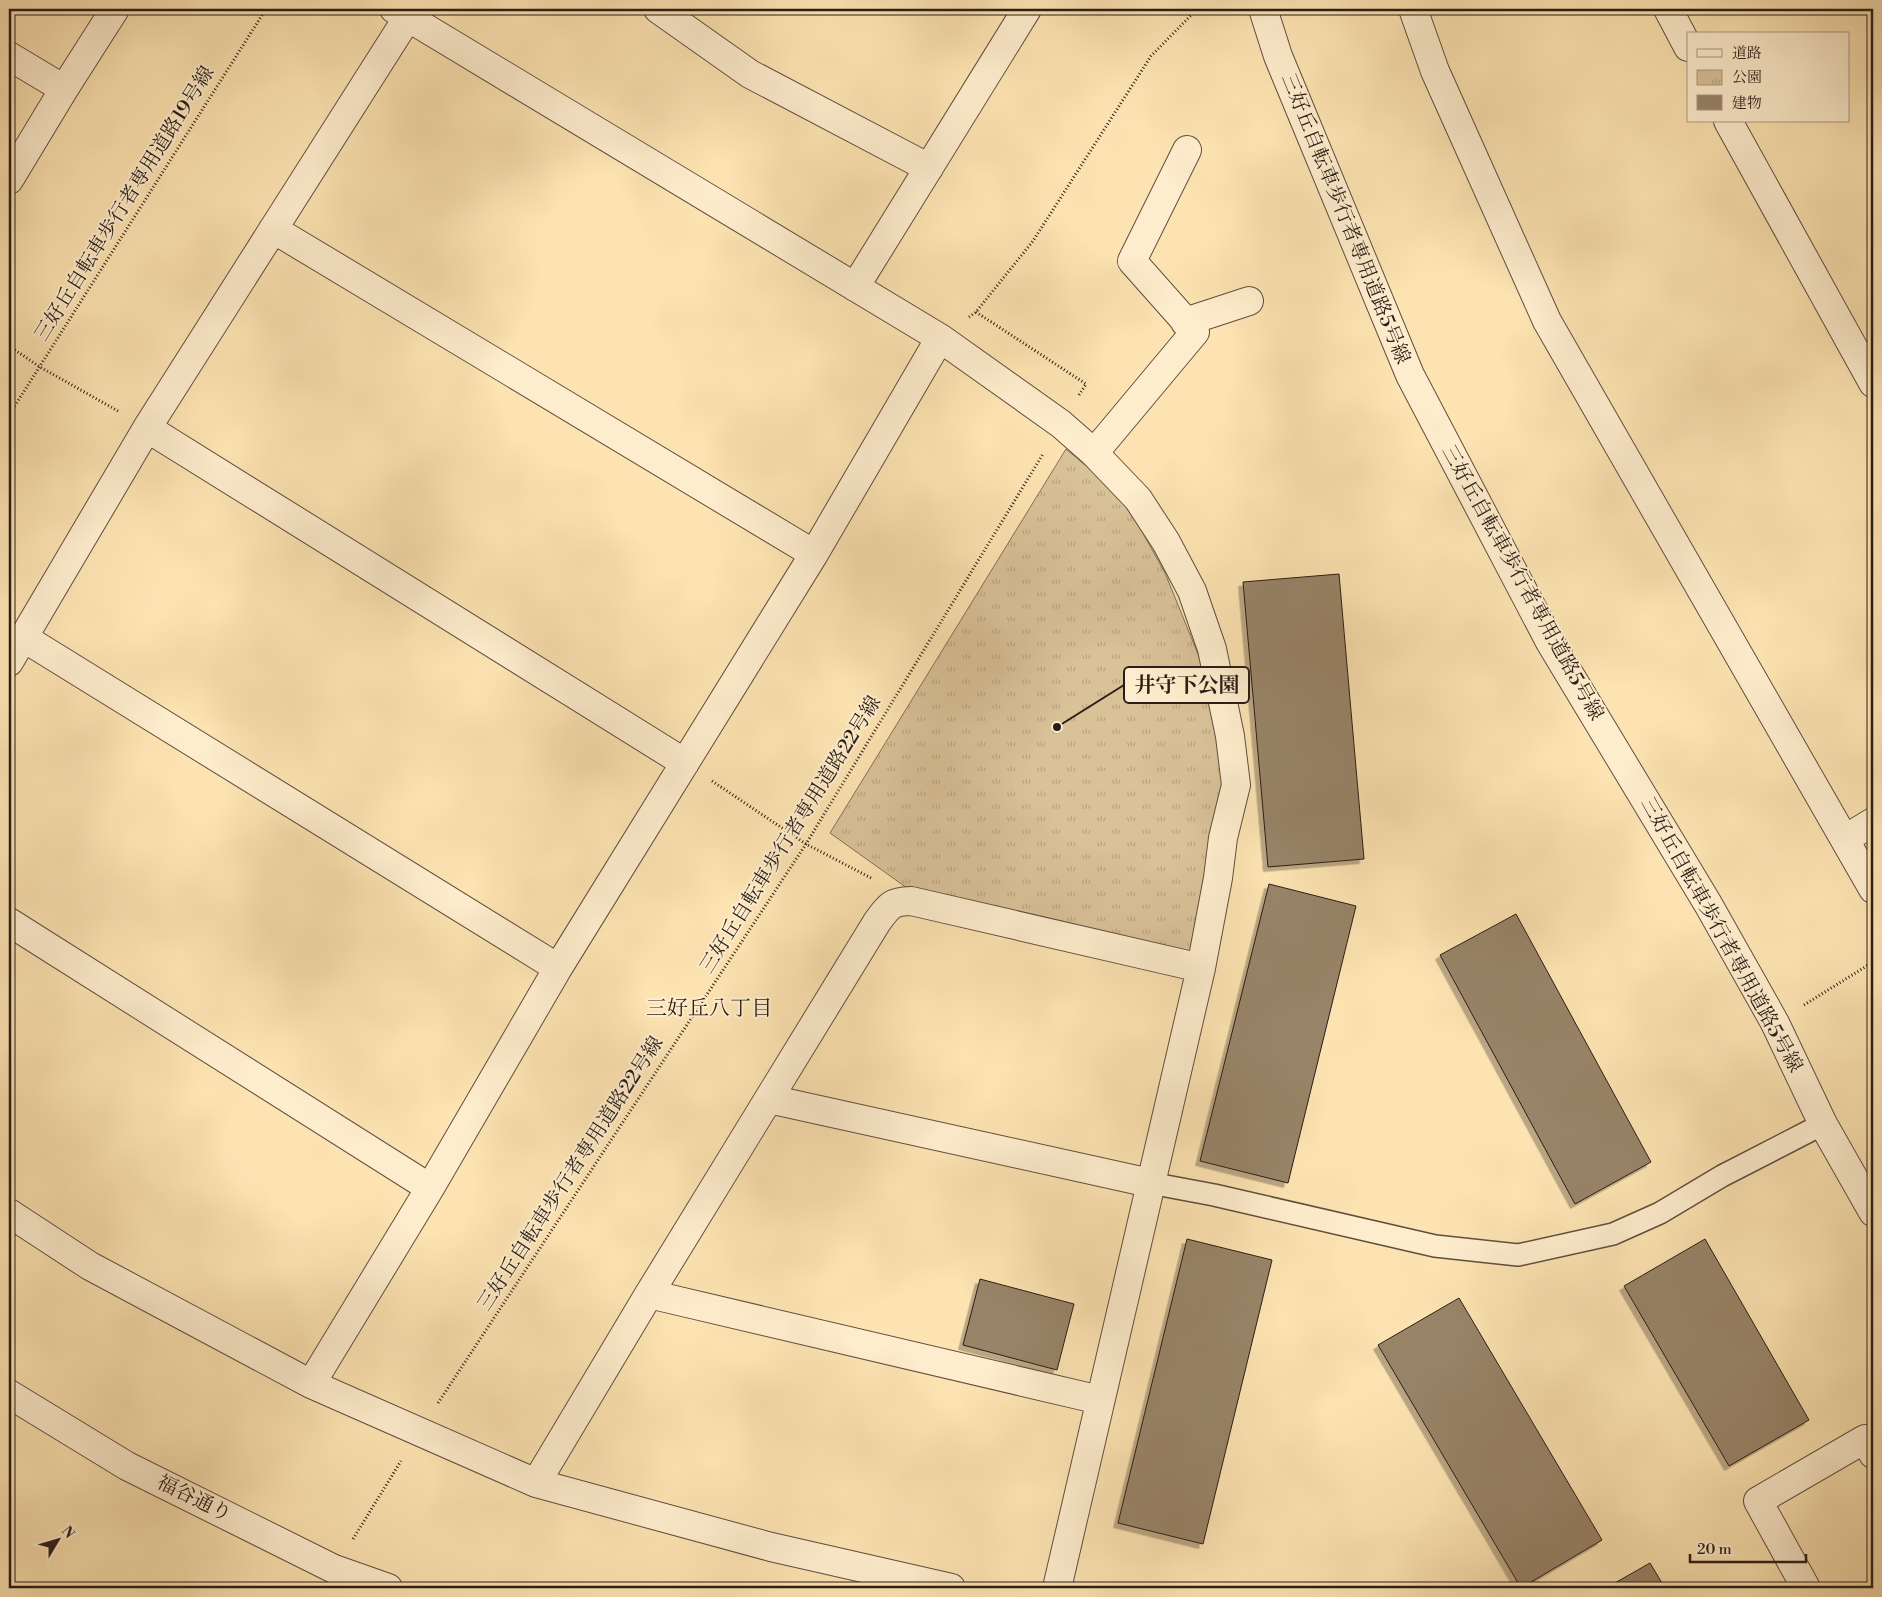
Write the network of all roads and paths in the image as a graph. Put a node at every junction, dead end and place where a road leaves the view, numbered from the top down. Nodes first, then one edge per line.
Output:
1 (115, 9) edge
2 (266, 9) edge
3 (658, 9) edge
4 (1027, 9) edge
5 (1197, 9) edge
6 (1263, 9) edge
7 (1413, 9) edge
8 (1668, 9) edge
9 (404, 12) edge
10 (1687, 45) edge
11 (9, 56) edge
12 (64, 89) junction
13 (1729, 122) edge
14 (1187, 150) dead end
15 (929, 168) junction
16 (9, 180) edge
17 (273, 229) junction
18 (855, 287) junction
19 (1249, 301) dead end
20 (976, 312) junction
21 (1185, 322) junction
22 (940, 338) junction
23 (9, 346) edge
24 (40, 367) junction
25 (1873, 383) edge
26 (9, 415) edge
27 (1061, 424) junction
28 (147, 428) junction
29 (1094, 452) junction
30 (814, 554) junction
31 (24, 638) junction
32 (9, 662) edge
33 (685, 763) junction
34 (1873, 822) edge
35 (1845, 839) junction
36 (806, 844) junction
37 (1873, 890) edge
38 (898, 901) junction
39 (9, 922) edge
40 (1873, 962) edge
41 (558, 968) junction
42 (1201, 968) junction
43 (1775, 1023) junction
44 (769, 1099) junction
45 (1823, 1124) junction
46 (1150, 1183) junction
47 (430, 1188) junction
48 (1873, 1212) edge
49 (9, 1213) edge
50 (649, 1294) junction
51 (311, 1384) junction
52 (9, 1394) edge
53 (1100, 1400) junction
54 (419, 1430) junction
55 (1873, 1454) edge
56 (536, 1483) junction
57 (334, 1569) junction
58 (388, 1588) edge
59 (951, 1588) edge
60 (1057, 1588) edge
61 (1806, 1588) edge

1 - 12 street
2 - 24 path, 三好丘自転車歩行者専用道路19号線
3 - 15 street
4 - 15 street
5 - 20 path
6 - 43 street, 三好丘自転車歩行者専用道路5号線
7 - 35 street
8 - 10 street
9 - 17 street
9 - 18 street
11 - 12 street
12 - 16 street
13 - 25 street
14 - 21 street
15 - 18 street
17 - 28 street
17 - 30 street
18 - 22 street
19 - 21 street
20 - 22 path
20 - 27 path, 三好丘自転車歩行者専用道路22号線
21 - 29 street
22 - 27 street
22 - 30 street
23 - 24 path
24 - 26 path, 三好丘自転車歩行者専用道路19号線
24 - 28 path
27 - 29 street
27 - 36 path, 三好丘自転車歩行者専用道路22号線
28 - 31 street
28 - 33 street
29 - 42 street
30 - 33 street
31 - 32 street
31 - 41 street
33 - 36 path
33 - 41 street
34 - 35 street
35 - 37 street
36 - 38 path
36 - 54 path, 三好丘自転車歩行者専用道路22号線
38 - 42 street
38 - 44 street
39 - 47 street
40 - 43 path
41 - 47 street
42 - 46 street
43 - 45 street, 三好丘自転車歩行者専用道路5号線
44 - 46 street
44 - 50 street
45 - 46 lane
45 - 48 street, 三好丘自転車歩行者専用道路5号線
46 - 53 street
47 - 51 street
49 - 51 street
50 - 53 street
50 - 56 street
51 - 54 street
52 - 57 street, 福谷通り
53 - 60 street
54 - 56 street
54 - 57 path, 三好丘自転車歩行者専用道路22号線
55 - 61 street
56 - 59 street
57 - 58 street, 福谷通り

